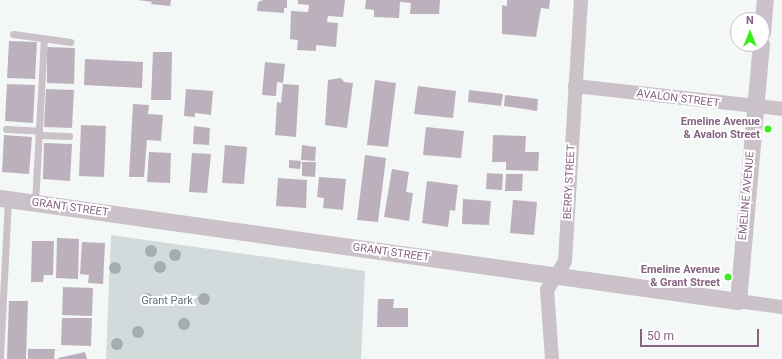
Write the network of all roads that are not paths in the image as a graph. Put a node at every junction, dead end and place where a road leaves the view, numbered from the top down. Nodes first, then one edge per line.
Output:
1 (581, 0) edge
2 (765, 0) edge
3 (764, 12) edge
4 (13, 34) dead end
5 (44, 38) junction
6 (70, 42) dead end
7 (760, 52) edge
8 (575, 86) junction
9 (755, 107) junction
10 (782, 109) edge
11 (6, 129) dead end
12 (39, 133) junction
13 (69, 136) dead end
14 (4, 199) edge
15 (35, 203) junction
16 (556, 276) junction
17 (738, 301) junction
18 (782, 308) edge
19 (0, 357) edge
20 (552, 359) edge

1 - 8 street, BERRY STREET
2 - 3 street
4 - 5 lane
5 - 6 lane
5 - 12 lane
7 - 9 street, EMELINE AVENUE
8 - 9 street, AVALON STREET
8 - 16 street, BERRY STREET
9 - 10 street, AVALON STREET
9 - 17 street, EMELINE AVENUE
11 - 12 lane
12 - 13 lane
12 - 15 lane
14 - 15 street, GRANT STREET
14 - 19 lane
15 - 16 street, GRANT STREET
16 - 17 street, GRANT STREET
16 - 20 street, BERRY STREET
17 - 18 street, GRANT STREET

